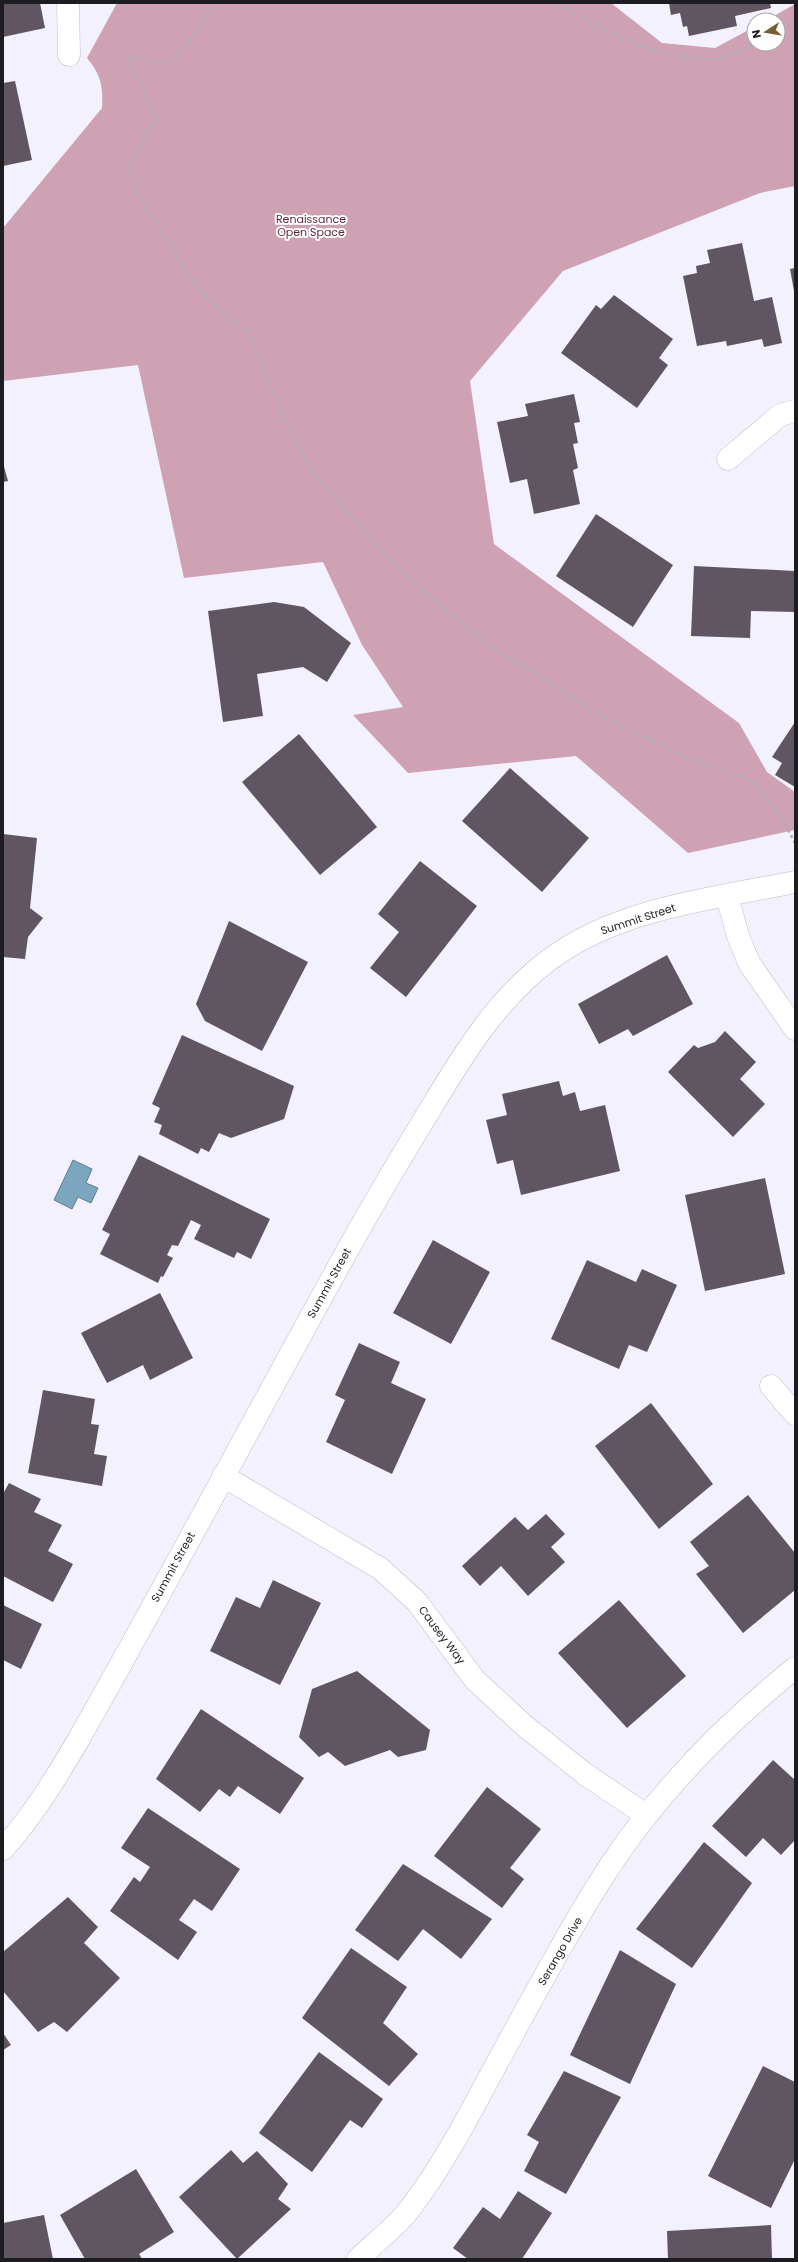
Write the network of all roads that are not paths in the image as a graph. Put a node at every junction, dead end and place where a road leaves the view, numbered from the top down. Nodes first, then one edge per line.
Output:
1 (68, 3) edge
2 (69, 55) dead end
3 (795, 411) edge
4 (728, 459) dead end
5 (795, 882) edge
6 (727, 896) junction
7 (795, 1029) edge
8 (771, 1386) dead end
9 (795, 1414) edge
10 (223, 1476) junction
11 (795, 1668) edge
12 (646, 1815) junction
13 (3, 1849) edge
14 (358, 2259) edge

1 - 2 street
3 - 4 street
5 - 6 street, Summit Street
6 - 7 street
6 - 10 street, Summit Street
8 - 9 street
10 - 12 street, Causey Way
10 - 13 street, Summit Street
11 - 12 street, Serango Drive
12 - 14 street, Serango Drive

